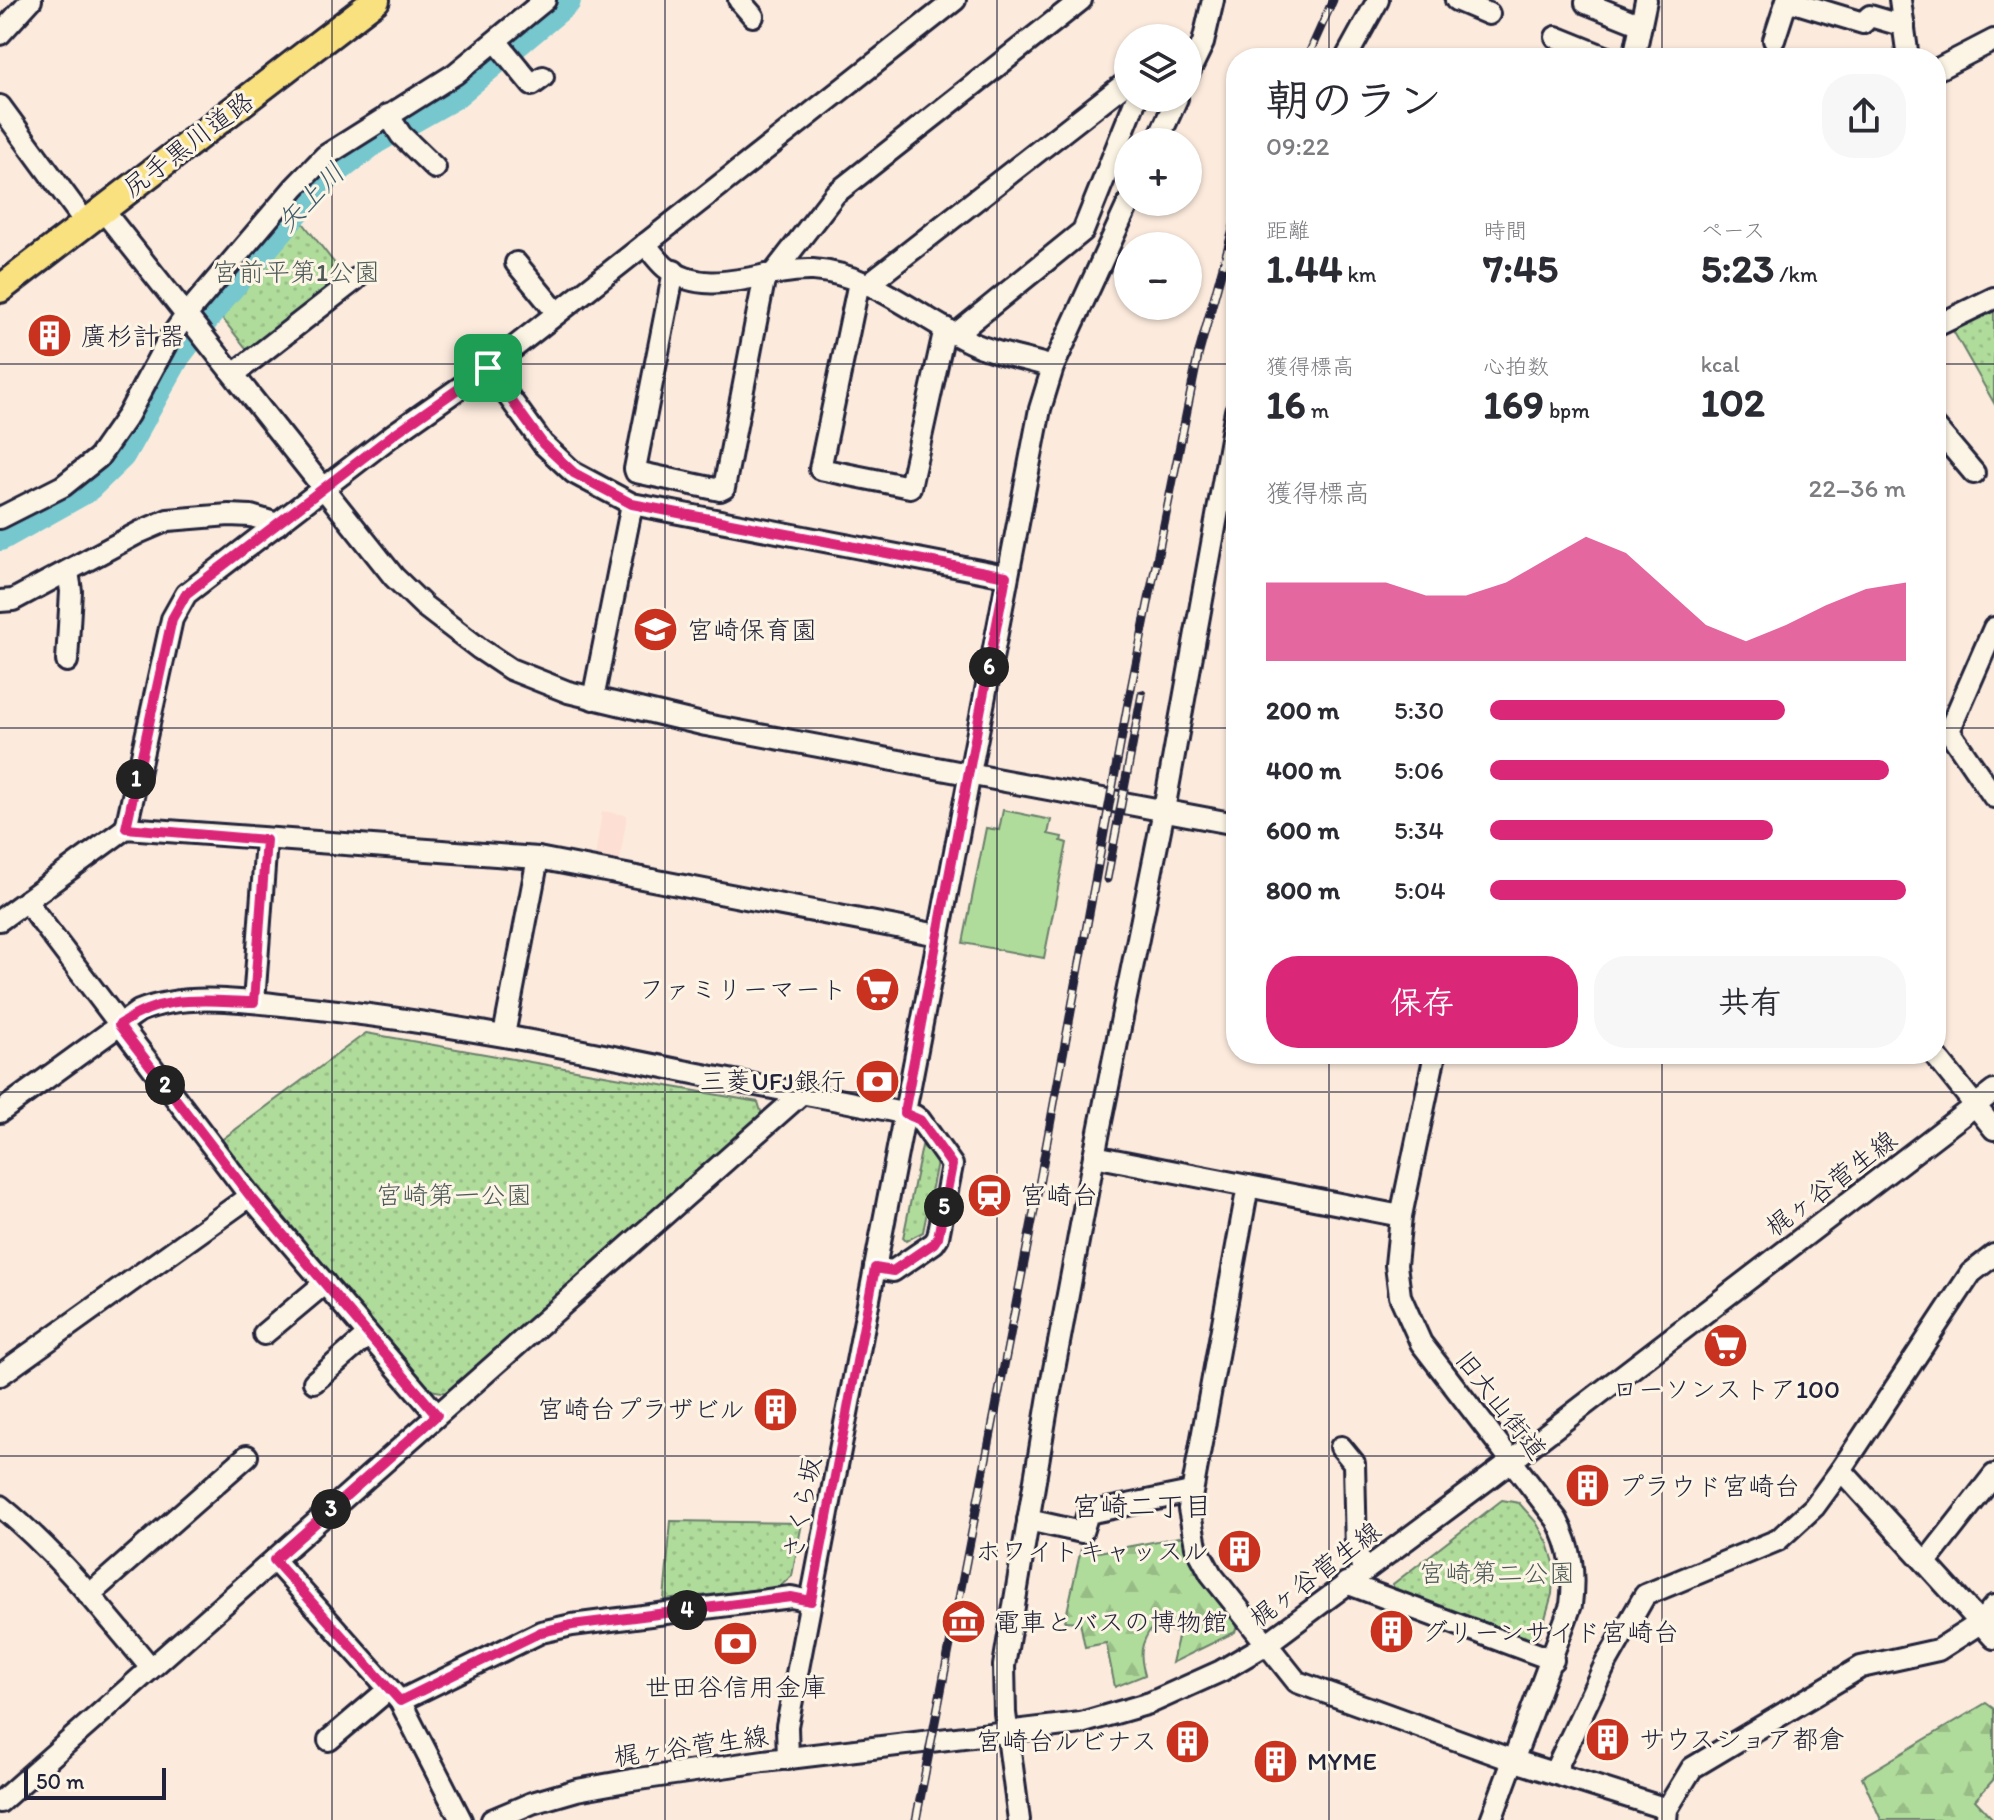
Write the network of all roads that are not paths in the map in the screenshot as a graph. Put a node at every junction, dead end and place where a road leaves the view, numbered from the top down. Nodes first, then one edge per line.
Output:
1 (31, 0) edge
2 (545, 0) edge
3 (955, 0) edge
4 (1081, 0) edge
5 (1213, 0) edge
6 (1378, 0) edge
7 (1456, 0) edge
8 (1646, 0) edge
9 (1900, 0) edge
10 (370, 2) edge
11 (1586, 3) dead end
12 (1489, 14) dead end
13 (1641, 25) junction
14 (1904, 26) junction
15 (0, 34) edge
16 (1556, 37) dead end
17 (1774, 40) dead end
18 (1994, 40) edge
19 (496, 41) junction
20 (1202, 45) edge
21 (1352, 48) edge
22 (1583, 48) edge
23 (1636, 48) edge
24 (1907, 48) edge
25 (1946, 65) edge
26 (543, 77) dead end
27 (1114, 104) edge
28 (0, 106) edge
29 (1123, 112) edge
30 (388, 115) junction
31 (435, 168) dead end
32 (94, 216) junction
33 (1123, 216) edge
34 (645, 244) junction
35 (516, 263) dead end
36 (674, 271) junction
37 (769, 275) junction
38 (356, 279) dead end
39 (863, 284) junction
40 (0, 289) edge
41 (1994, 298) edge
42 (557, 313) junction
43 (187, 314) junction
44 (1946, 321) edge
45 (950, 331) junction
46 (1053, 367) junction
47 (488, 368) junction
48 (234, 374) junction
49 (1946, 440) edge
50 (1974, 473) dead end
51 (324, 488) junction
52 (1226, 503) edge
53 (632, 504) junction
54 (0, 518) edge
55 (278, 524) junction
56 (68, 572) junction
57 (1006, 576) junction
58 (6, 600) edge
59 (0, 619) edge
60 (1994, 628) edge
61 (67, 661) dead end
62 (593, 699) junction
63 (1946, 721) edge
64 (1946, 734) edge
65 (969, 773) junction
66 (1994, 797) edge
67 (1164, 810) junction
68 (1226, 822) edge
69 (126, 828) junction
70 (266, 840) junction
71 (538, 858) junction
72 (26, 901) junction
73 (0, 920) edge
74 (938, 935) junction
75 (254, 1002) junction
76 (119, 1025) junction
77 (504, 1035) junction
78 (1433, 1064) edge
79 (1942, 1064) edge
80 (1994, 1091) edge
81 (801, 1094) junction
82 (1975, 1106) junction
83 (0, 1112) edge
84 (904, 1113) junction
85 (1994, 1129) edge
86 (1094, 1156) junction
87 (1248, 1186) junction
88 (250, 1196) junction
89 (1401, 1216) junction
90 (1994, 1255) edge
91 (875, 1268) junction
92 (325, 1283) junction
93 (264, 1334) dead end
94 (368, 1335) junction
95 (0, 1375) edge
96 (314, 1382) dead end
97 (437, 1415) junction
98 (1341, 1447) dead end
99 (247, 1456) dead end
100 (1511, 1461) junction
101 (1841, 1470) junction
102 (1994, 1475) edge
103 (1191, 1492) junction
104 (3, 1515) edge
105 (1028, 1520) junction
106 (274, 1560) junction
107 (1926, 1562) junction
108 (1364, 1570) junction
109 (1346, 1583) junction
110 (89, 1595) junction
111 (811, 1601) junction
112 (1994, 1606) edge
113 (1987, 1630) edge
114 (1265, 1645) junction
115 (1553, 1660) junction
116 (151, 1668) junction
117 (394, 1695) junction
118 (1008, 1733) junction
119 (329, 1740) dead end
120 (788, 1759) junction
121 (1515, 1761) junction
122 (1554, 1773) junction
123 (0, 1802) edge
124 (1666, 1815) edge
125 (461, 1820) edge
126 (492, 1820) edge
127 (1019, 1820) edge
128 (1491, 1820) edge

1 - 15 street
2 - 19 street
3 - 34 street
4 - 37 street
5 - 20 street
6 - 21 street
7 - 12 street
8 - 13 street
9 - 14 street
10 - 32 main road, 尻手黒川道路
11 - 13 street
13 - 23 street
14 - 17 street
14 - 24 street
16 - 22 street
18 - 25 street
19 - 26 street
19 - 30 street
27 - 39 street
28 - 32 street
29 - 45 street
30 - 31 street
30 - 43 street
32 - 40 main road, 尻手黒川道路
32 - 43 street
33 - 46 street, さくら坂
34 - 36 street
34 - 42 street
35 - 42 street
36 - 37 street
36 - 37 street
37 - 39 street
38 - 48 street
39 - 45 street
39 - 45 street
41 - 44 street
42 - 47 street
43 - 48 street
43 - 54 street
45 - 46 street
46 - 57 street, さくら坂
47 - 51 street
47 - 53 street
48 - 51 street
49 - 50 street
51 - 55 street
51 - 62 street
52 - 67 street
53 - 57 street
53 - 62 street
55 - 56 street
55 - 69 street
56 - 58 street
56 - 61 street
57 - 65 street, さくら坂
58 - 59 street
60 - 63 street
62 - 65 street
64 - 66 street
65 - 67 street
65 - 74 street, さくら坂
67 - 68 street
67 - 86 street
69 - 70 street
69 - 72 street
70 - 71 street
70 - 75 street
71 - 74 street
71 - 77 street
72 - 73 street
72 - 76 street
74 - 84 street, さくら坂
75 - 76 street
75 - 77 street
76 - 83 street
76 - 88 street
77 - 81 street
78 - 89 street, 旧大山街道
79 - 82 street
80 - 82 street, 梶ヶ谷菅生線
81 - 84 street
81 - 97 street
82 - 85 street
82 - 100 street, 梶ヶ谷菅生線
84 - 91 street, さくら坂
84 - 91 street
86 - 87 street
86 - 105 street
87 - 89 street
87 - 103 street
88 - 92 street
88 - 95 street
89 - 100 street, 旧大山街道
90 - 101 street
91 - 111 street, さくら坂
92 - 93 street
92 - 94 street
94 - 96 street
94 - 97 street
97 - 106 street
98 - 108 street
99 - 110 street
100 - 108 street, 梶ヶ谷菅生線
100 - 115 street, 旧大山街道
101 - 107 street
101 - 122 street
102 - 107 street
103 - 105 street
103 - 114 street
104 - 110 street
105 - 118 street
106 - 116 street
106 - 117 street
107 - 113 street
108 - 109 street, 梶ヶ谷菅生線
109 - 114 street, 梶ヶ谷菅生線
109 - 115 street
110 - 116 street
111 - 117 street
111 - 120 street, さくら坂
112 - 113 street
113 - 124 street
114 - 118 street, 梶ヶ谷菅生線
114 - 121 street
115 - 121 street, 旧大山街道
116 - 123 street
117 - 119 street
117 - 125 street
118 - 120 street, 梶ヶ谷菅生線
118 - 127 street
120 - 126 street, 梶ヶ谷菅生線
121 - 122 street
121 - 128 street, 旧大山街道
122 - 124 street

